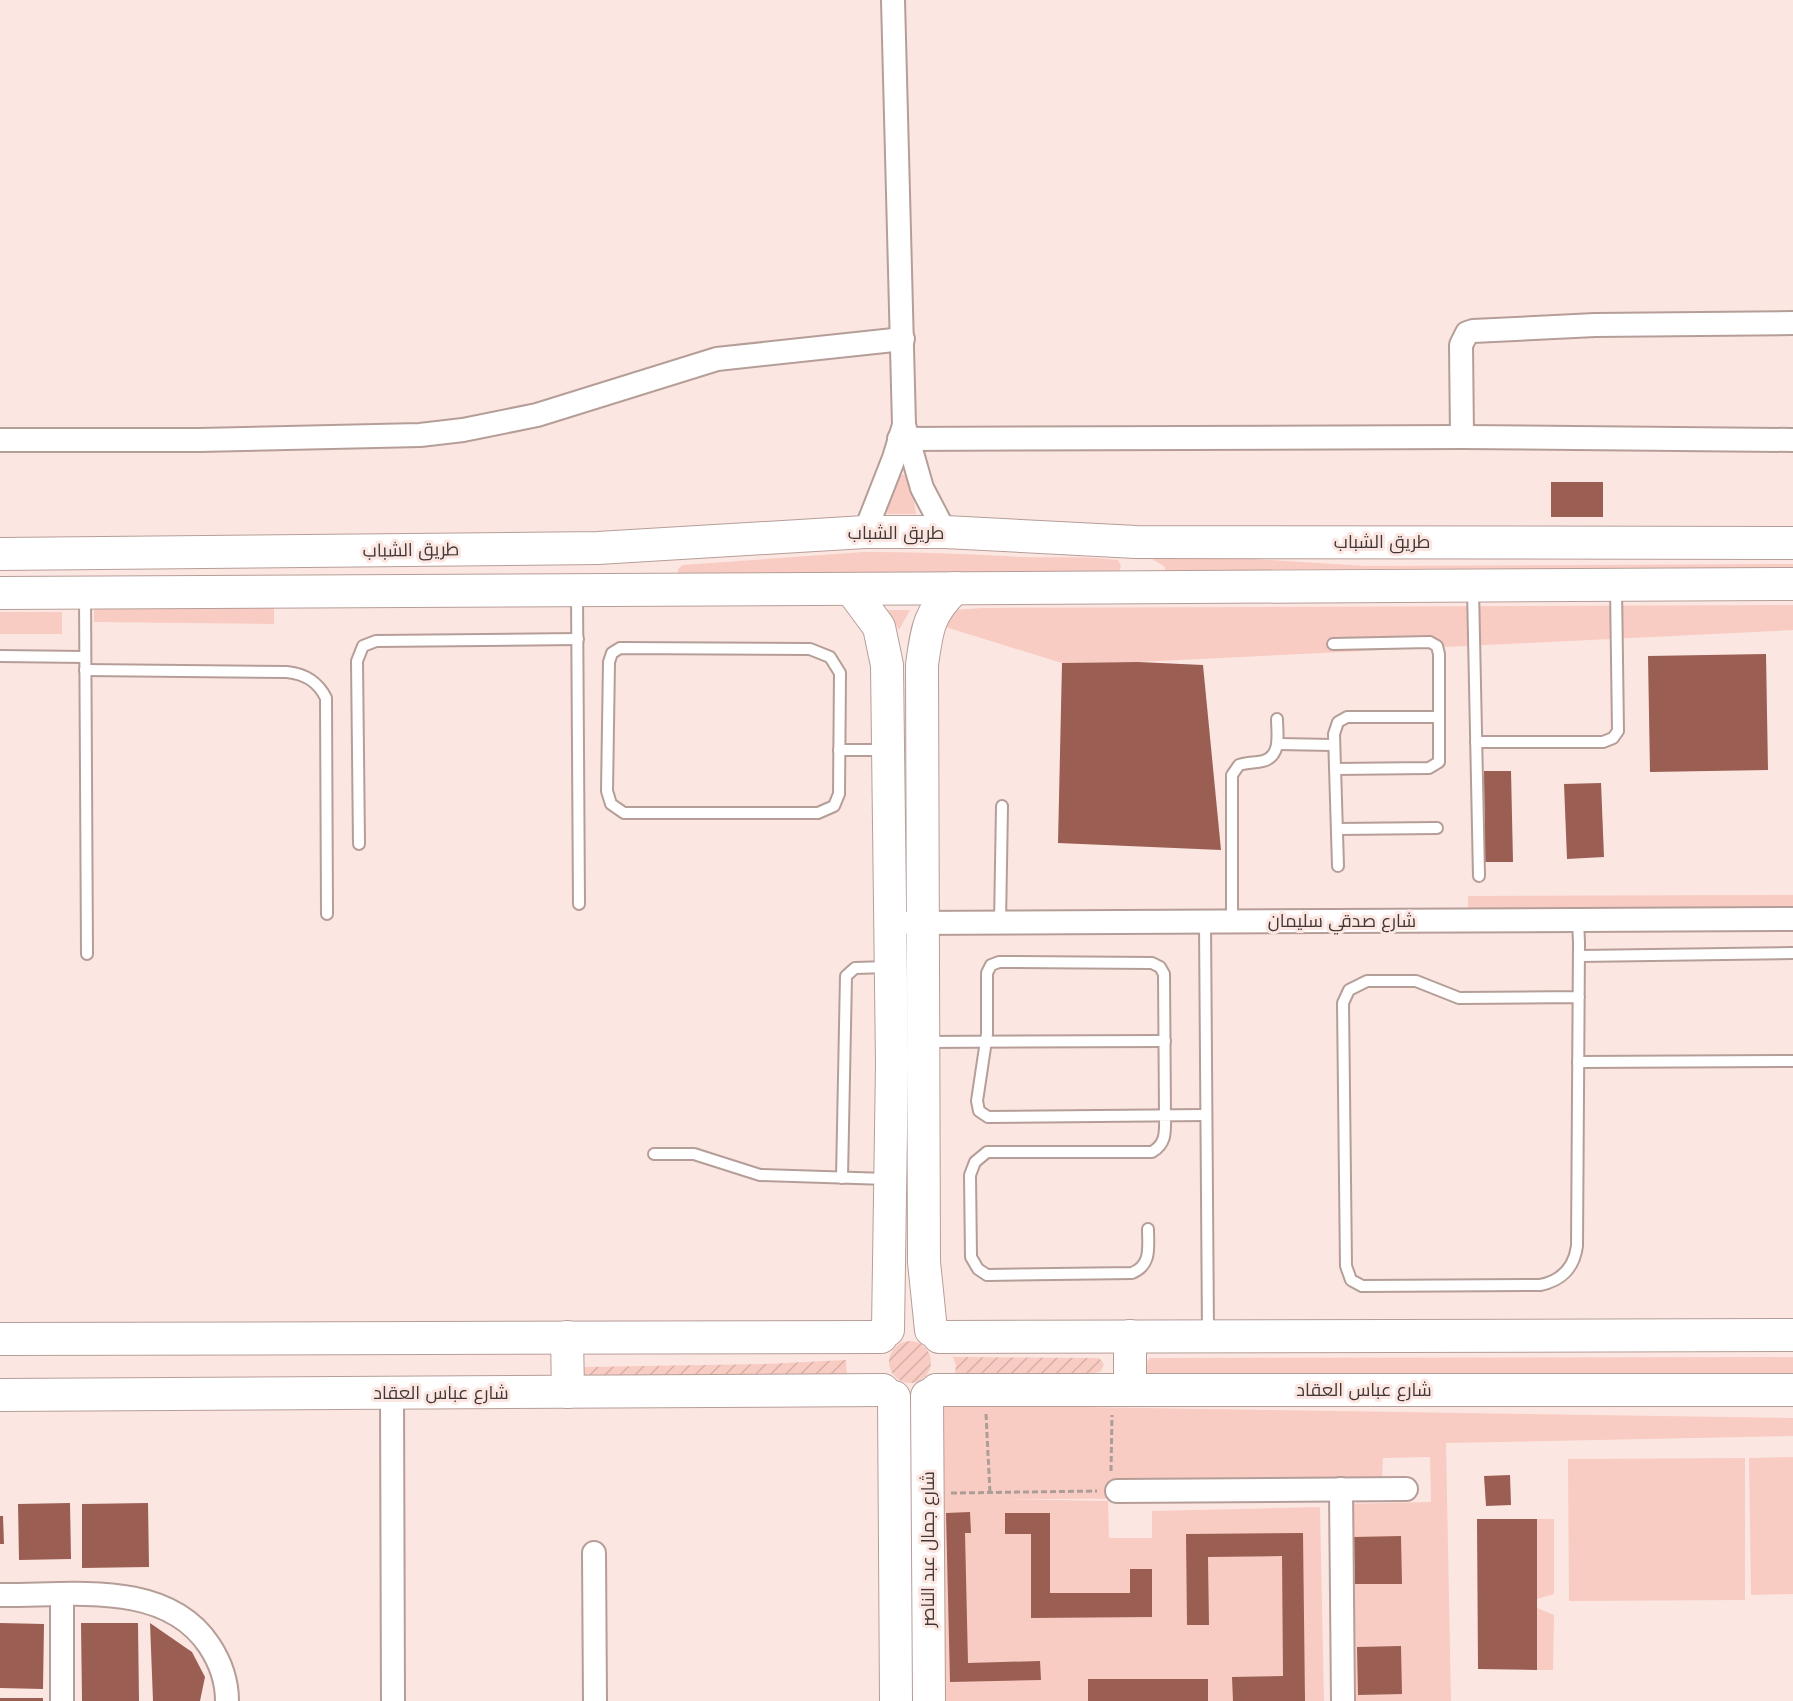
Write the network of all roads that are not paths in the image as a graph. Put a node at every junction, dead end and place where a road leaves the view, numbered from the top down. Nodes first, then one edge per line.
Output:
1 (893, 0) edge
2 (1793, 323) edge
3 (903, 339) junction
4 (904, 434) junction
5 (1462, 437) junction
6 (0, 440) edge
7 (1793, 440) edge
8 (865, 532) junction
9 (945, 532) junction
10 (1136, 542) junction
11 (1793, 543) edge
12 (659, 544) junction
13 (0, 554) edge
14 (1616, 584) junction
15 (1793, 584) edge
16 (1473, 585) junction
17 (1137, 587) junction
18 (955, 588) junction
19 (851, 589) junction
20 (578, 590) junction
21 (664, 590) junction
22 (0, 593) edge
23 (85, 593) junction
24 (578, 639) junction
25 (1333, 644) dead end
26 (0, 656) edge
27 (85, 657) junction
28 (887, 664) junction
29 (922, 664) junction
30 (85, 670) junction
31 (1439, 717) junction
32 (1277, 719) dead end
33 (1476, 742) junction
34 (1278, 744) junction
35 (1334, 745) junction
36 (839, 750) junction
37 (889, 750) junction
38 (1335, 769) junction
39 (1002, 806) dead end
40 (1437, 828) dead end
41 (1337, 829) junction
42 (359, 844) dead end
43 (1338, 866) dead end
44 (1479, 876) dead end
45 (579, 904) dead end
46 (327, 914) dead end
47 (1793, 919) edge
48 (1578, 920) junction
49 (1205, 922) junction
50 (1232, 922) junction
51 (891, 923) junction
52 (924, 923) junction
53 (1000, 923) junction
54 (1793, 953) edge
55 (87, 954) dead end
56 (1578, 956) junction
57 (891, 967) junction
58 (1578, 997) junction
59 (1165, 1041) junction
60 (986, 1042) junction
61 (925, 1053) junction
62 (1793, 1061) edge
63 (1578, 1062) junction
64 (892, 1064) junction
65 (1165, 1116) junction
66 (1206, 1116) junction
67 (654, 1154) dead end
68 (842, 1178) junction
69 (890, 1179) junction
70 (1148, 1229) dead end
71 (884, 1333) junction
72 (935, 1333) junction
73 (1793, 1335) edge
74 (1130, 1336) junction
75 (1208, 1336) junction
76 (567, 1337) junction
77 (0, 1339) edge
78 (1121, 1390) junction
79 (1793, 1390) edge
80 (568, 1392) junction
81 (392, 1393) junction
82 (888, 1393) junction
83 (932, 1393) junction
84 (0, 1395) edge
85 (1341, 1489) junction
86 (1406, 1489) dead end
87 (1114, 1491) road end
88 (594, 1553) dead end
89 (0, 1595) edge
90 (62, 1596) junction
91 (62, 1701) edge
92 (226, 1701) edge
93 (393, 1701) edge
94 (595, 1701) edge
95 (896, 1701) edge
96 (929, 1701) edge
97 (1343, 1701) edge

1 - 3 street
2 - 5 street
3 - 4 street
3 - 6 street
4 - 5 street
4 - 8 street
4 - 9 street
5 - 7 street
8 - 9 main road, طريق الشباب
8 - 12 main road, طريق الشباب
9 - 10 main road, طريق الشباب
10 - 11 main road, طريق الشباب
10 - 17 main road
12 - 13 main road, طريق الشباب
12 - 21 main road
14 - 15 main road
14 - 16 main road
14 - 33 lane
16 - 17 main road
16 - 33 lane
17 - 18 main road
18 - 19 main road
18 - 29 main road
19 - 21 main road
19 - 28 main road
20 - 21 main road
20 - 23 main road
20 - 24 lane
22 - 23 main road
23 - 27 lane
24 - 42 lane
24 - 45 lane
25 - 31 lane
26 - 27 lane
27 - 30 lane
28 - 29 main road
28 - 37 main road
29 - 52 main road
30 - 46 lane
30 - 55 lane
31 - 35 lane
31 - 38 lane
32 - 34 lane
33 - 44 lane
34 - 35 lane
34 - 50 lane
35 - 38 lane
36 - 36 lane
36 - 37 lane
37 - 51 main road
38 - 41 lane
39 - 53 lane
40 - 41 lane
41 - 43 lane
47 - 48 street, شارع صدقي سليمان
48 - 50 street, شارع صدقي سليمان
48 - 56 lane
49 - 50 street, شارع صدقي سليمان
49 - 53 street, شارع صدقي سليمان
49 - 66 lane
51 - 52 street, شارع صدقي سليمان
51 - 57 main road
52 - 53 street, شارع صدقي سليمان
52 - 61 main road
54 - 56 lane
56 - 58 lane
57 - 64 main road
57 - 68 lane
58 - 63 lane
58 - 63 lane
59 - 60 lane
59 - 60 lane
59 - 65 lane
60 - 61 lane
60 - 65 lane
61 - 64 main road
61 - 72 main road
62 - 63 lane
64 - 69 main road
65 - 66 lane
65 - 70 lane
66 - 75 lane
67 - 68 lane
68 - 69 lane
69 - 71 main road
71 - 72 main road
71 - 76 main road
71 - 82 main road
72 - 74 main road
72 - 83 main road
73 - 75 main road
74 - 75 main road
74 - 78 main road
76 - 77 main road
76 - 80 main road
78 - 79 main road, شارع عباس العقاد
78 - 83 main road, شارع عباس العقاد
80 - 81 main road, شارع عباس العقاد
80 - 82 main road, شارع عباس العقاد
81 - 84 main road, شارع عباس العقاد
81 - 93 street
82 - 83 main road
82 - 95 main road, شارع جمال عبد الناصر
83 - 96 main road, شارع جمال عبد الناصر
85 - 86 street
85 - 87 street
85 - 97 street
88 - 94 street
89 - 90 street
90 - 91 street
90 - 92 street

